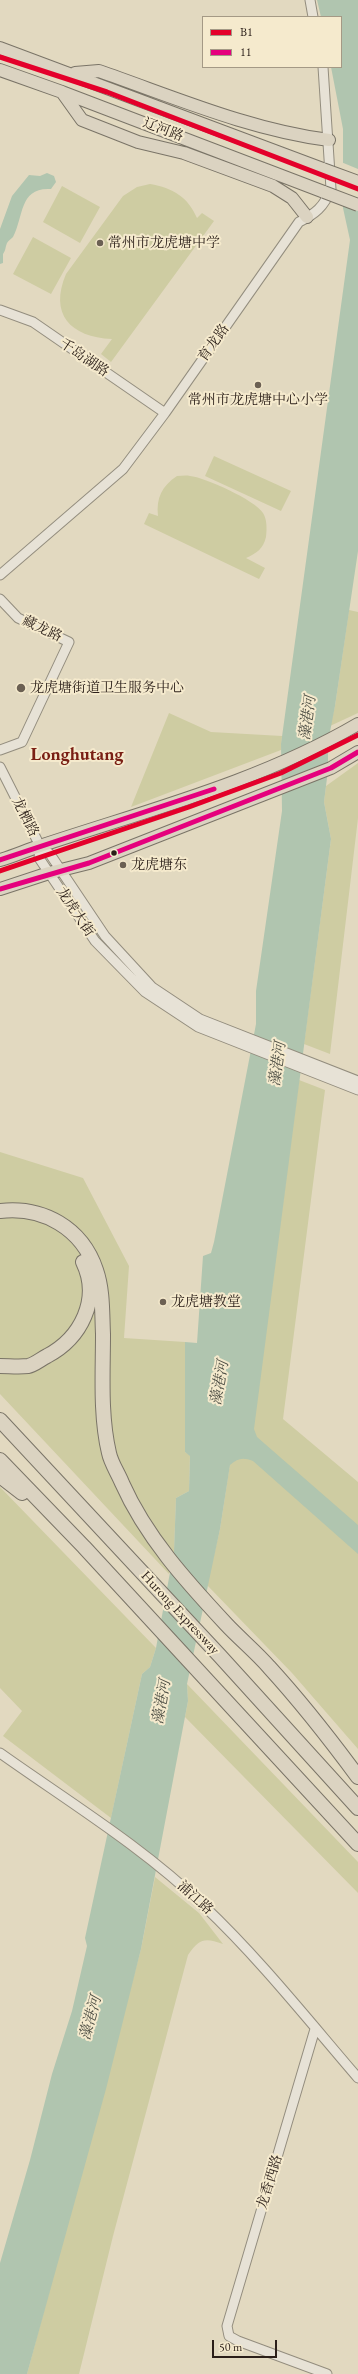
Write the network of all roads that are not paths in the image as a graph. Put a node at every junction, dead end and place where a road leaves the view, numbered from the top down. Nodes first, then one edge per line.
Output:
1 (310, 0) edge
2 (313, 16) edge
3 (0, 48) edge
4 (323, 68) edge
5 (0, 70) edge
6 (71, 73) junction
7 (62, 92) junction
8 (329, 140) junction
9 (358, 182) edge
10 (358, 204) edge
11 (307, 217) junction
12 (0, 310) edge
13 (165, 413) junction
14 (0, 575) edge
15 (0, 598) edge
16 (358, 724) edge
17 (0, 750) edge
18 (358, 752) edge
19 (0, 767) edge
20 (40, 846) junction
21 (0, 860) edge
22 (55, 871) junction
23 (0, 889) edge
24 (315, 1069) junction
25 (358, 1081) edge
26 (358, 1090) edge
27 (0, 1211) edge
28 (0, 1219) edge
29 (0, 1366) edge
30 (0, 1420) edge
31 (0, 1460) edge
32 (0, 1476) edge
33 (143, 1614) junction
34 (0, 1753) edge
35 (358, 1777) edge
36 (358, 1808) edge
37 (358, 1844) edge
38 (315, 2029) junction
39 (358, 2078) edge
40 (327, 2374) edge

1 - 2 street
3 - 6 main road, 辽河路
4 - 8 street, 育龙路
5 - 7 main road, 辽河路
6 - 8 main road
6 - 9 main road, 辽河路, bridge
7 - 10 main road, 辽河路, bridge
7 - 11 main road
8 - 11 street, 育龙路
11 - 13 street, 育龙路
12 - 13 street, 千岛湖路
13 - 14 street, 育龙路
15 - 17 street, 藏龙路
16 - 20 main road
18 - 22 main road
19 - 20 street, 龙栖路
20 - 21 main road
20 - 22 street, 龙虎大街
22 - 23 main road
22 - 24 street, 龙虎大街
22 - 24 street, 龙虎大街
24 - 25 street
24 - 26 street
27 - 35 highway
28 - 29 highway
30 - 36 highway, Hurong Expressway
31 - 33 highway, Hurong Expressway
32 - 33 highway
33 - 37 highway
34 - 38 street, 浦江路
38 - 39 street, 浦江路
38 - 40 street, 龙香西路

